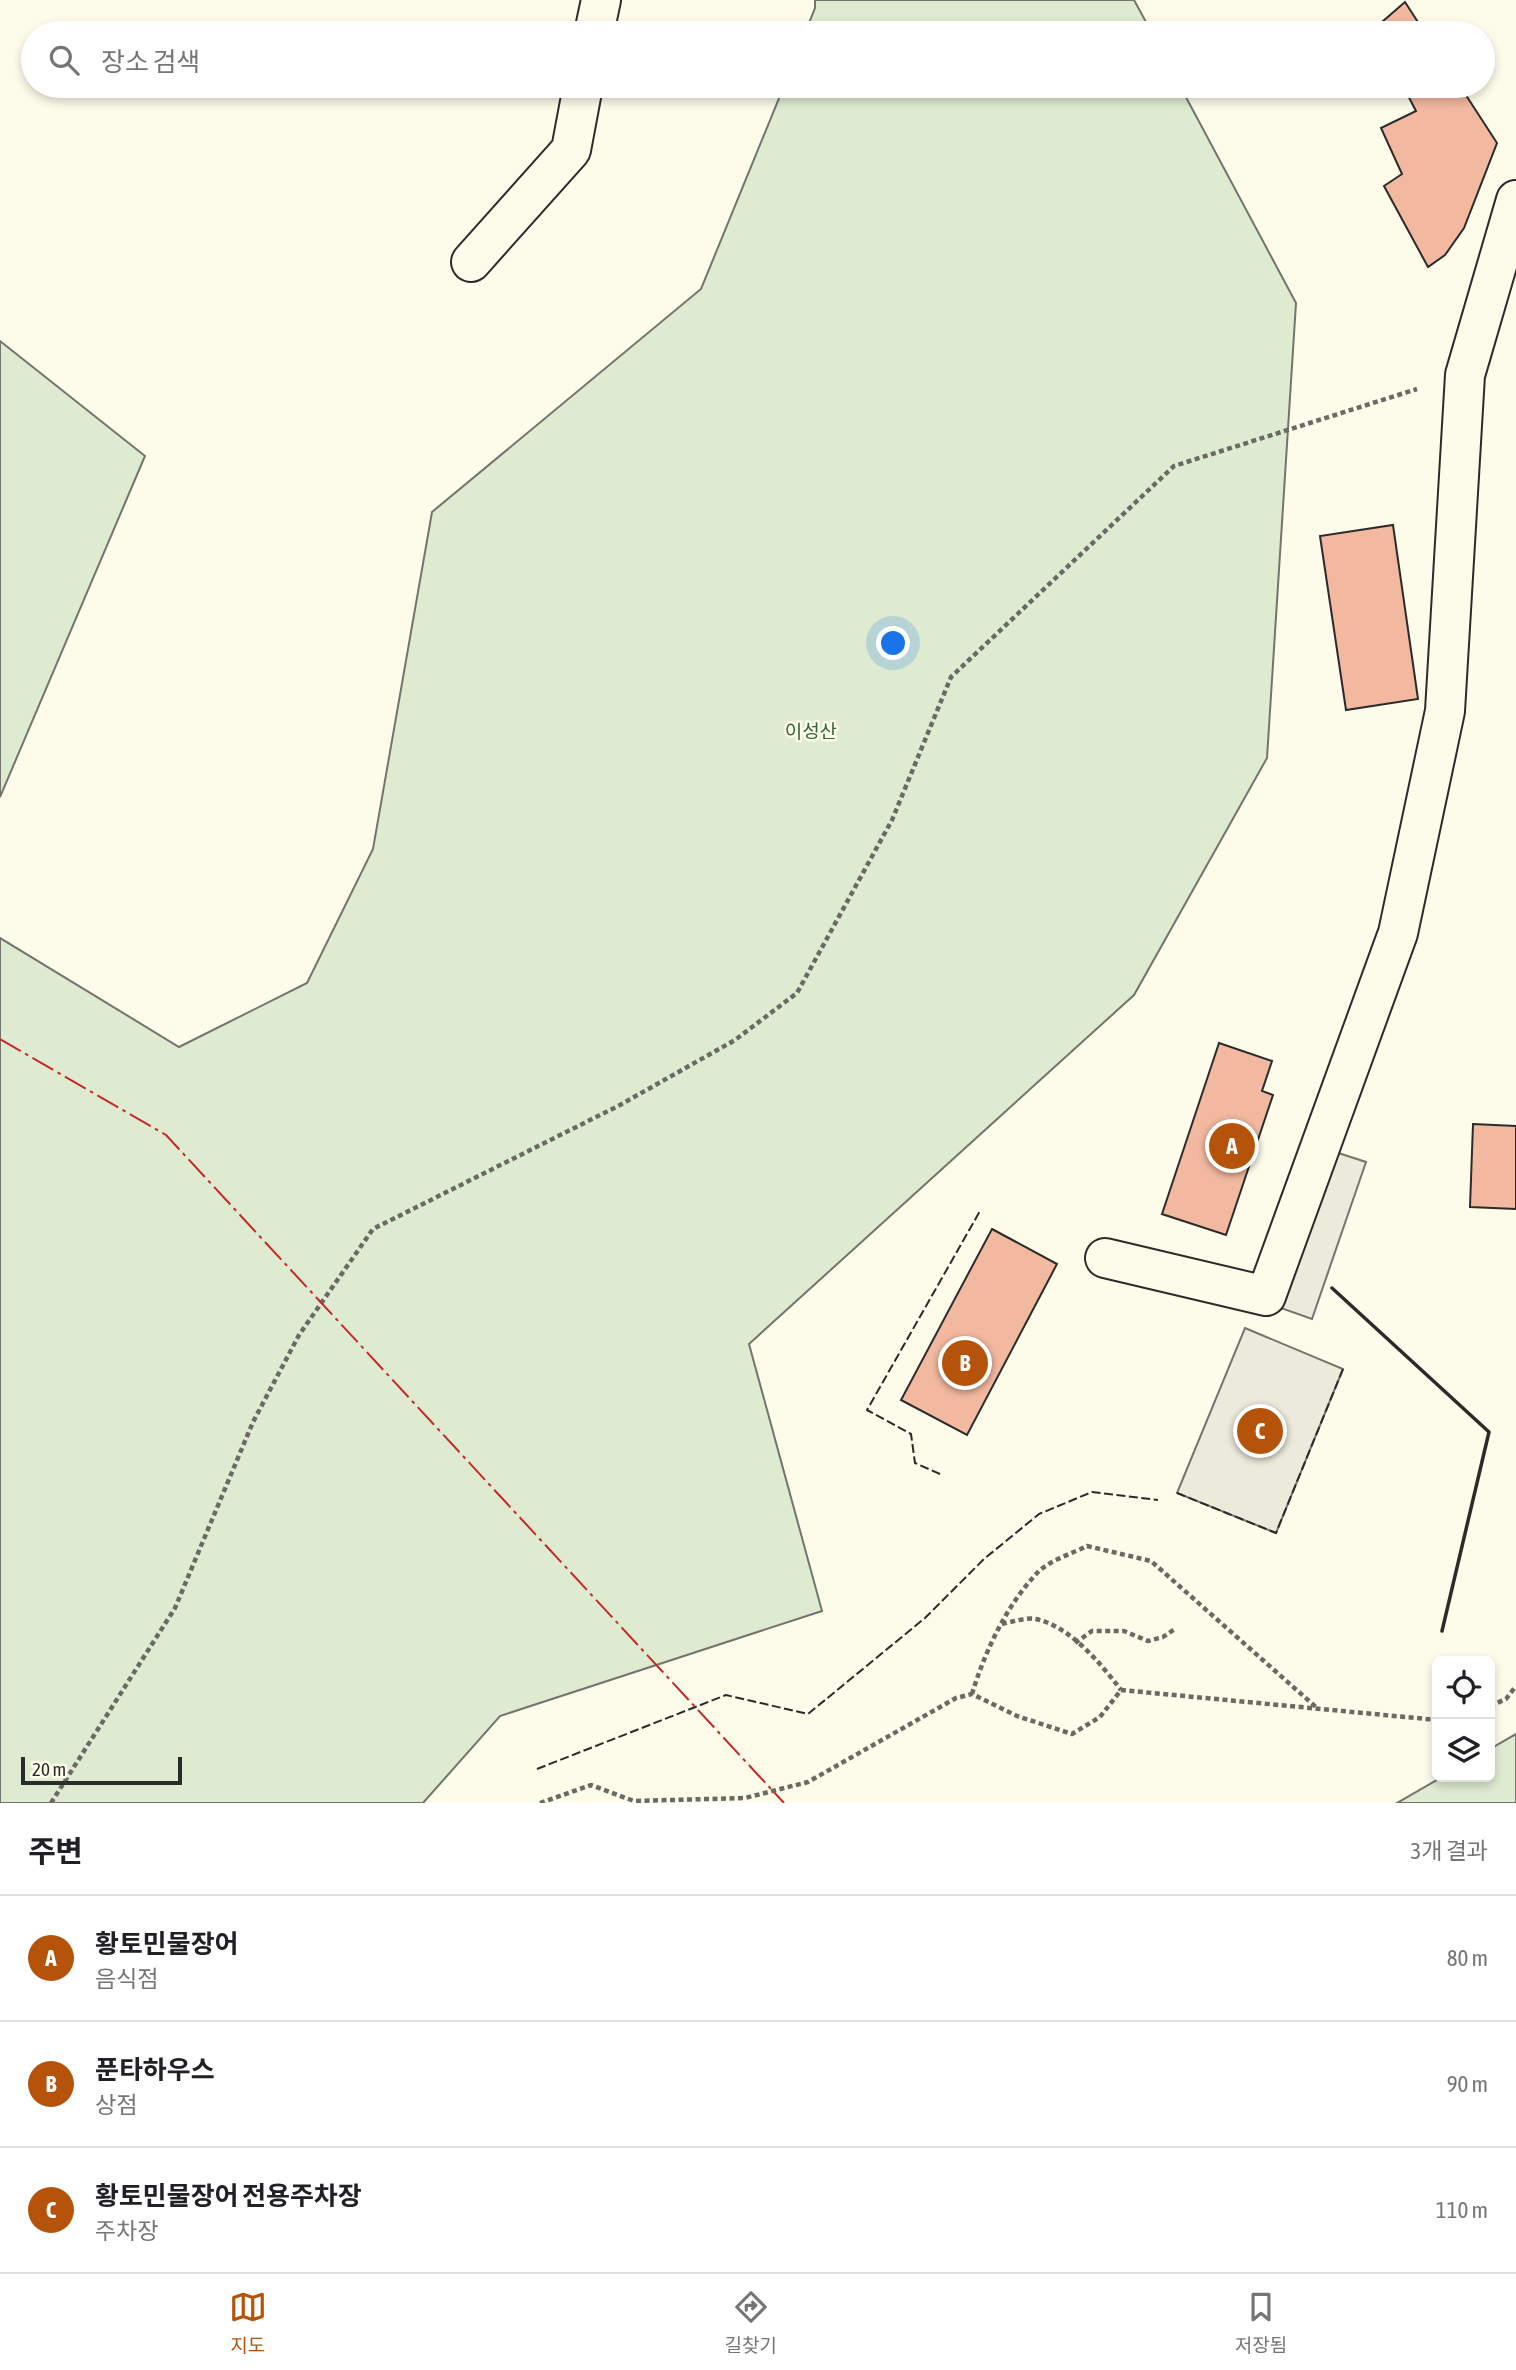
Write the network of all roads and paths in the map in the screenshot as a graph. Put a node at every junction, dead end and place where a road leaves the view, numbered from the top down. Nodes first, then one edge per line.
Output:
1 (601, 0) edge
2 (597, 21) edge
3 (581, 98) edge
4 (1516, 200) edge
5 (471, 262) dead end
6 (1465, 375) junction
7 (1105, 1258) dead end
8 (1001, 1624) junction
9 (1175, 1629) dead end
10 (1075, 1643) junction
11 (1516, 1686) edge
12 (1121, 1690) junction
13 (972, 1694) junction
14 (1495, 1704) edge
15 (1317, 1709) junction
16 (1432, 1720) edge
17 (51, 1803) edge
18 (540, 1803) edge

1 - 2 lane
3 - 5 lane
4 - 6 lane
6 - 7 lane
6 - 17 path
8 - 10 path
8 - 13 path
8 - 15 path
9 - 10 path
10 - 12 path
11 - 14 path
12 - 13 path
12 - 15 path
13 - 18 path
15 - 16 path

